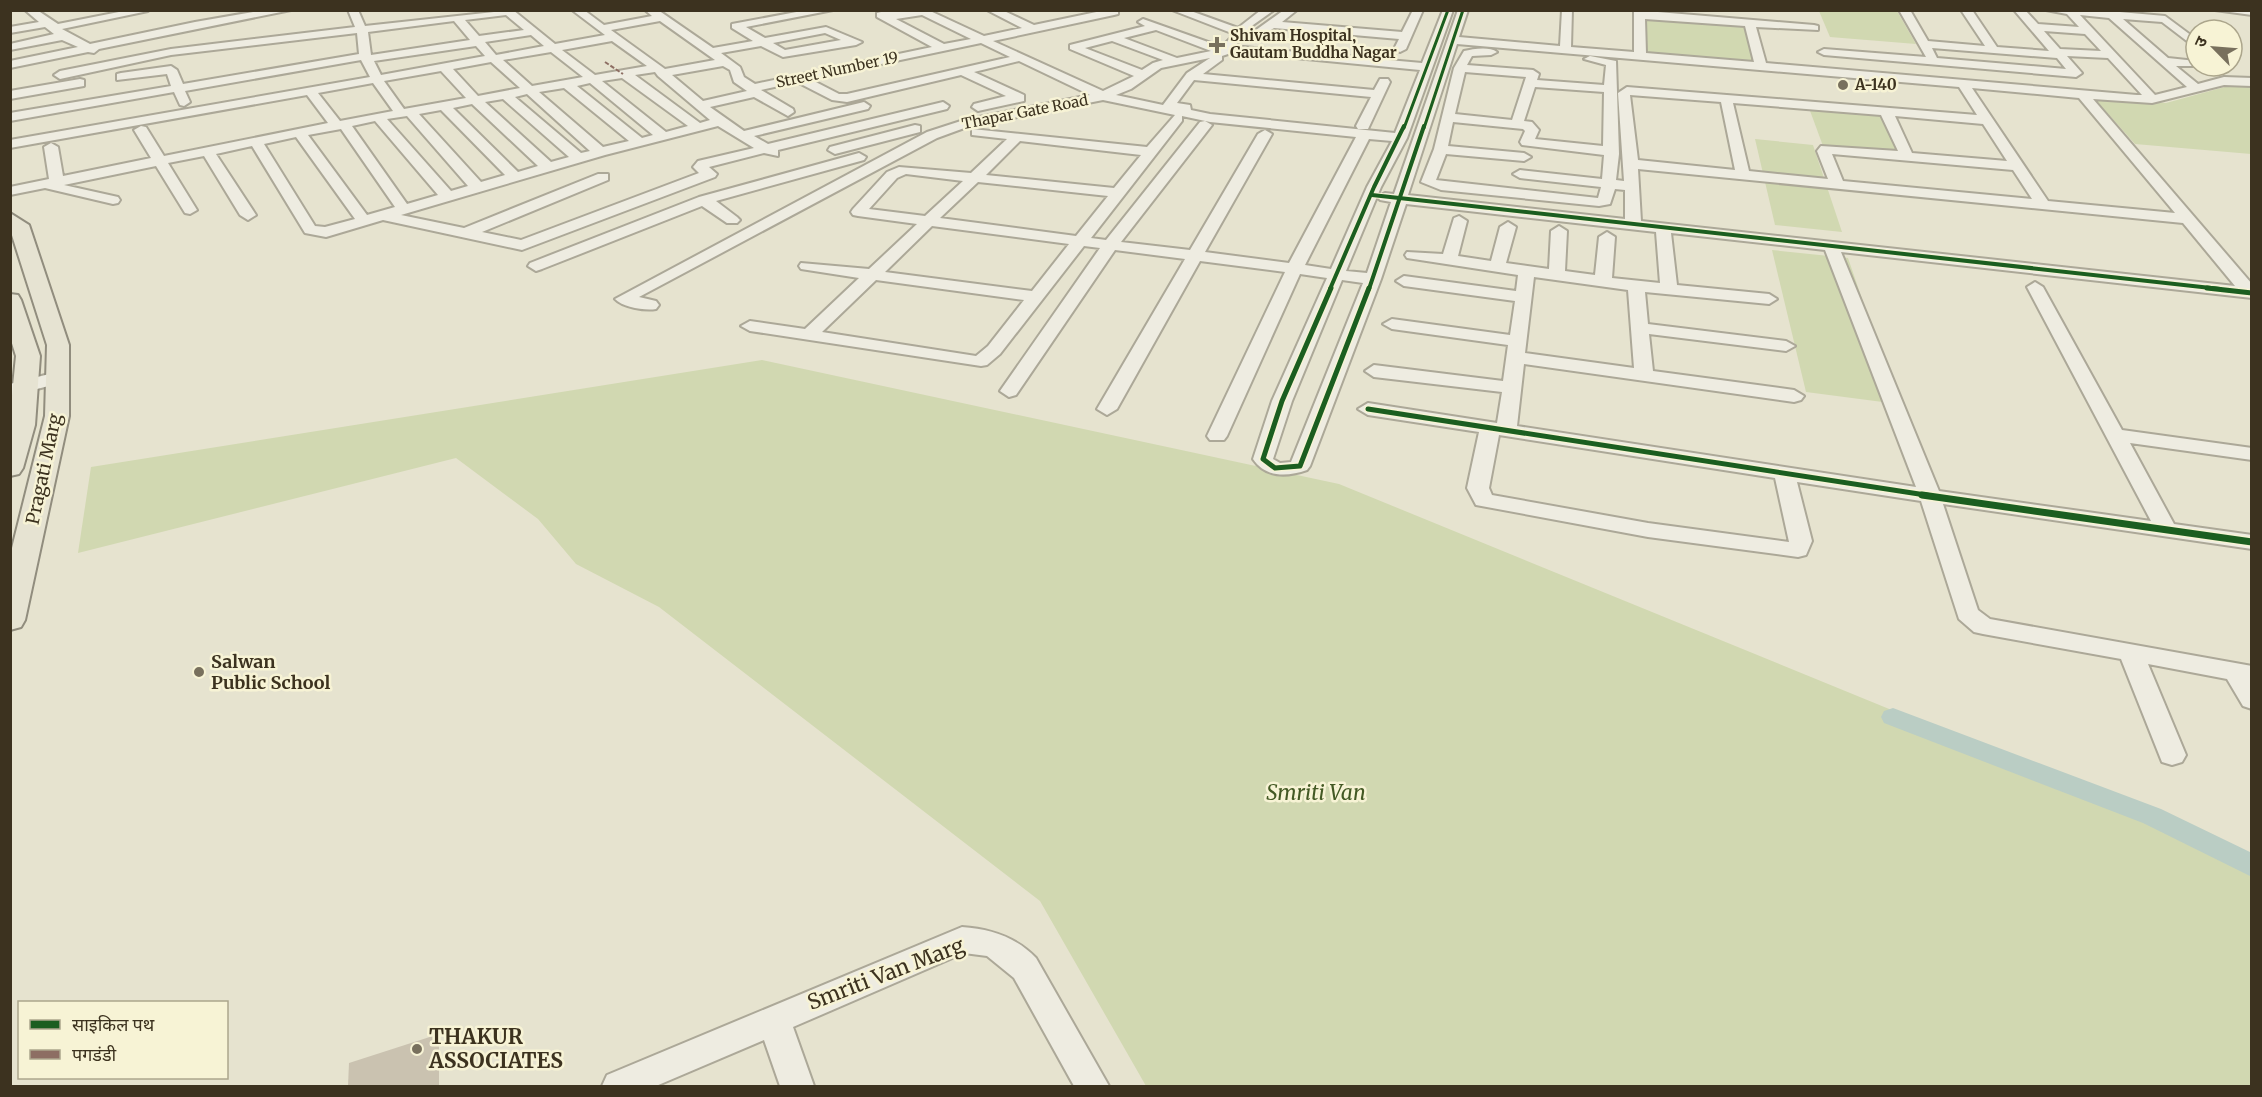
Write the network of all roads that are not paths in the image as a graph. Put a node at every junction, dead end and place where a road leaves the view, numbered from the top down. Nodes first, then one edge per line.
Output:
1 (286, 10) edge
2 (577, 10) edge
3 (650, 10) edge
4 (782, 10) edge
5 (828, 10) edge
6 (872, 10) edge
7 (992, 10) edge
8 (1067, 10) edge
9 (1177, 10) edge
10 (1240, 10) edge
11 (1269, 10) edge
12 (1292, 10) edge
13 (1405, 10) edge
14 (1448, 10) edge
15 (1463, 10) edge
16 (1567, 10) edge
17 (1904, 10) edge
18 (1966, 10) edge
19 (2019, 10) edge
20 (2050, 10) edge
21 (2220, 10) edge
22 (143, 11) edge
23 (506, 11) edge
24 (1418, 11) edge
25 (2071, 12) junction
26 (2252, 12) edge
27 (65, 13) edge
28 (799, 13) edge
29 (1639, 13) edge
30 (457, 14) edge
31 (1121, 14) edge
32 (2112, 15) junction
33 (884, 17) junction
34 (1257, 17) junction
35 (356, 18) edge
36 (661, 18) junction
37 (1084, 18) junction
38 (155, 20) dead end
39 (119, 21) edge
40 (10, 22) edge
41 (1750, 23) junction
42 (1269, 24) junction
43 (48, 25) edge
44 (736, 26) junction
45 (1156, 27) junction
46 (2034, 27) junction
47 (603, 28) junction
48 (1033, 29) junction
49 (2089, 31) junction
50 (231, 32) dead end
51 (531, 32) junction
52 (11, 33) edge
53 (1241, 33) junction
54 (1123, 34) junction
55 (142, 36) junction
56 (1406, 36) junction
57 (1817, 36) junction
58 (2184, 36) edge
59 (615, 37) junction
60 (1111, 37) junction
61 (75, 41) junction
62 (476, 41) junction
63 (981, 41) junction
64 (760, 42) junction
65 (2143, 42) junction
66 (1925, 44) junction
67 (863, 45) junction
68 (1446, 45) junction
69 (2184, 45) edge
70 (10, 47) edge
71 (89, 48) junction
72 (550, 48) junction
73 (942, 48) junction
74 (185, 49) junction
75 (1565, 49) junction
76 (1243, 50) junction
77 (1994, 50) junction
78 (2053, 50) junction
79 (711, 52) junction
80 (1224, 52) junction
81 (2112, 54) junction
82 (1640, 56) junction
83 (2184, 56) edge
84 (365, 57) junction
85 (493, 58) junction
86 (1018, 58) junction
87 (890, 59) junction
88 (2147, 59) junction
89 (1176, 61) junction
90 (1935, 61) junction
91 (126, 62) junction
92 (605, 62) dead end
93 (724, 62) junction
94 (1393, 63) junction
95 (10, 65) edge
96 (2184, 65) edge
97 (1761, 66) junction
98 (2170, 66) junction
99 (1426, 67) junction
100 (1460, 68) junction
101 (447, 70) junction
102 (660, 71) junction
103 (962, 71) junction
104 (1831, 72) junction
105 (624, 74) junction
106 (60, 75) dead end
107 (1143, 75) junction
108 (1191, 76) junction
109 (798, 78) junction
110 (2235, 79) junction
111 (592, 80) junction
112 (379, 82) junction
113 (2252, 82) edge
114 (1531, 83) junction
115 (1962, 83) junction
116 (567, 84) junction
117 (902, 85) junction
118 (179, 87) junction
119 (1610, 89) junction
120 (2196, 89) junction
121 (754, 90) junction
122 (532, 91) junction
123 (312, 94) junction
124 (1379, 94) junction
125 (2082, 94) junction
126 (10, 95) edge
127 (107, 95) junction
128 (506, 95) junction
129 (1103, 96) junction
130 (1017, 97) junction
131 (927, 98) dead end
132 (1726, 98) junction
133 (2152, 99) junction
134 (475, 100) junction
135 (701, 105) junction
136 (444, 106) junction
137 (1080, 108) dead end
138 (953, 109) junction
139 (1044, 110) junction
140 (187, 111) junction
141 (406, 112) junction
142 (788, 112) dead end
143 (1886, 112) junction
144 (34, 113) junction
145 (10, 117) edge
146 (378, 117) junction
147 (1448, 118) junction
148 (1987, 120) junction
149 (1517, 123) junction
150 (112, 125) junction
151 (341, 125) junction
152 (1205, 125) dead end
153 (731, 128) junction
154 (915, 129) dead end
155 (141, 130) junction
156 (977, 132) dead end
157 (1362, 132) junction
158 (300, 133) junction
159 (695, 134) junction
160 (1265, 134) dead end
161 (1401, 135) junction
162 (663, 136) junction
163 (1018, 136) junction
164 (256, 142) junction
165 (639, 142) junction
166 (1527, 142) junction
167 (45, 143) junction
168 (10, 144) edge
169 (767, 148) junction
170 (1441, 149) junction
171 (208, 151) junction
172 (600, 152) junction
173 (1151, 152) junction
174 (1610, 153) junction
175 (10, 155) edge
176 (1907, 156) junction
177 (859, 157) dead end
178 (1524, 157) junction
179 (579, 158) junction
180 (160, 161) junction
181 (786, 162) junction
182 (1631, 164) junction
183 (2017, 166) junction
184 (548, 167) junction
185 (801, 172) junction
186 (743, 174) dead end
187 (1520, 174) junction
188 (1743, 174) junction
189 (974, 176) junction
190 (515, 177) junction
191 (603, 177) dead end
192 (57, 181) junction
193 (815, 181) junction
194 (1837, 183) junction
195 (42, 184) junction
196 (1609, 184) junction
197 (1631, 186) junction
198 (477, 187) junction
199 (833, 189) junction
200 (10, 191) edge
201 (1373, 191) junction
202 (1118, 193) junction
203 (1401, 194) junction
204 (1516, 194) junction
205 (447, 196) junction
206 (113, 200) dead end
207 (704, 200) junction
208 (2043, 204) junction
209 (403, 208) junction
210 (190, 210) dead end
211 (717, 211) junction
212 (380, 214) junction
213 (248, 215) dead end
214 (10, 219) edge
215 (1632, 219) junction
216 (2187, 219) junction
217 (363, 220) junction
218 (691, 220) dead end
219 (732, 220) dead end
220 (929, 221) junction
221 (1459, 221) dead end
222 (1663, 226) junction
223 (1509, 227) dead end
224 (1559, 231) dead end
225 (466, 233) junction
226 (1607, 237) dead end
227 (1082, 240) junction
228 (1111, 244) junction
229 (1831, 246) junction
230 (1194, 255) junction
231 (1413, 255) dead end
232 (1449, 260) junction
233 (536, 266) dead end
234 (807, 266) dead end
235 (1497, 267) junction
236 (1295, 268) junction
237 (1527, 271) junction
238 (874, 274) junction
239 (1337, 275) junction
240 (1557, 275) junction
241 (1373, 279) junction
242 (1404, 281) dead end
243 (1603, 281) junction
244 (1636, 286) junction
245 (2035, 287) dead end
246 (1669, 288) junction
247 (2248, 288) edge
248 (1037, 297) junction
249 (1523, 297) junction
250 (1769, 299) dead end
251 (10, 300) edge
252 (650, 305) dead end
253 (1392, 324) dead end
254 (750, 326) dead end
255 (1641, 328) junction
256 (809, 335) junction
257 (1786, 346) dead end
258 (1516, 349) junction
259 (1374, 371) dead end
260 (1644, 375) junction
261 (57, 378) junction
262 (18, 388) edge
263 (1512, 388) junction
264 (1009, 391) dead end
265 (1794, 396) dead end
266 (1107, 409) dead end
267 (1368, 409) dead end
268 (1498, 430) junction
269 (2115, 435) junction
270 (1217, 436) dead end
271 (2252, 454) edge
272 (10, 468) edge
273 (1784, 473) junction
274 (1930, 496) junction
275 (2166, 529) junction
276 (2252, 542) edge
277 (10, 620) edge
278 (2131, 653) junction
279 (2244, 674) edge
280 (2252, 700) edge
281 (2172, 755) dead end
282 (774, 1019) junction
283 (618, 1086) edge
284 (797, 1086) edge
285 (1092, 1086) edge

1 - 55 street
2 - 47 street
3 - 36 street
4 - 44 street
5 - 28 street
6 - 33 street
7 - 48 street
8 - 37 street
9 - 53 street
10 - 34 street
11 - 34 street
12 - 42 street
13 - 24 street
14 - 68 street
15 - 68 street
16 - 75 street
17 - 66 street
18 - 77 street
19 - 46 street
20 - 25 street
21 - 26 street
22 - 39 street
23 - 30 street
23 - 51 street
24 - 56 street
25 - 32 street
25 - 49 street
27 - 43 street
27 - 43 street
28 - 44 street
29 - 41 street
29 - 82 street
30 - 35 street
30 - 62 street
31 - 37 street, Street Number 19
31 - 45 street
32 - 58 street
32 - 65 street
33 - 63 street
33 - 73 street
34 - 53 street
35 - 74 street
35 - 84 street
36 - 47 street
36 - 79 street
37 - 48 street, Street Number 19
37 - 54 street
38 - 39 street
39 - 43 street
39 - 55 street
39 - 61 street
40 - 43 street
41 - 57 street
41 - 97 street
42 - 56 street
42 - 76 street
43 - 52 street
43 - 61 street
43 - 70 street
44 - 64 street
45 - 54 street
45 - 80 street
46 - 49 street
46 - 78 street
47 - 59 street
48 - 63 street, Street Number 19
49 - 81 street
50 - 74 street
51 - 62 street
51 - 72 street
53 - 80 street
54 - 60 street
55 - 71 street
56 - 94 street
57 - 90 street
57 - 104 street
59 - 72 street
59 - 102 street
60 - 89 street
60 - 107 street
61 - 71 street
62 - 84 street
62 - 85 street
63 - 73 street, Street Number 19
63 - 86 street
64 - 67 street
64 - 67 street
64 - 79 street
65 - 69 street
65 - 88 street
66 - 77 street
66 - 90 street
67 - 87 street
68 - 75 street
68 - 99 street
68 - 203 street
71 - 91 street
71 - 95 street
72 - 85 street
72 - 111 street
73 - 87 street, Street Number 19
74 - 91 street
75 - 82 street
76 - 94 street
76 - 108 street
77 - 78 street
78 - 81 street
78 - 90 street
79 - 93 street
80 - 89 street
81 - 88 street
81 - 133 street
82 - 97 street
83 - 88 street
84 - 112 street
84 - 118 street
85 - 101 street
85 - 122 street
86 - 103 street
86 - 129 street
87 - 109 street, Street Number 19
88 - 98 street
89 - 107 street
91 - 106 street
92 - 105 street
93 - 102 street
93 - 121 street
94 - 99 street
94 - 124 street
96 - 98 street
97 - 104 street
98 - 110 street
98 - 120 street
99 - 161 street
100 - 114 street
100 - 119 street
100 - 147 street
101 - 112 street
101 - 134 street
102 - 105 street
102 - 135 street
103 - 117 street
103 - 130 street
104 - 115 street
105 - 111 street
105 - 159 street
107 - 129 street
108 - 124 street
108 - 157 street
109 - 117 street
109 - 121 street, Street Number 19
110 - 113 street
110 - 120 street
111 - 116 street
111 - 162 street
112 - 123 street
112 - 141 street
114 - 119 street
114 - 149 street
115 - 125 street
115 - 148 street
116 - 122 street
116 - 165 street
117 - 153 street
118 - 126 street
118 - 127 street
118 - 140 street
119 - 174 street
120 - 133 street
121 - 135 street, Street Number 19
121 - 142 street
122 - 128 street
122 - 172 street
123 - 140 street
123 - 151 street
123 - 155 street
124 - 157 street
125 - 133 street
125 - 216 street
127 - 144 street
127 - 150 street
128 - 134 street
128 - 179 street
129 - 139 street, Thapar Gate Road
129 - 161 street, Thapar Gate Road
130 - 138 street
130 - 139 street
131 - 138 street
132 - 143 street
132 - 182 street
132 - 188 street
134 - 136 street
134 - 184 street
135 - 153 street
136 - 141 street
136 - 190 street
137 - 173 street
138 - 169 street
139 - 199 street, Thapar Gate Road
140 - 150 street
141 - 146 street
141 - 198 street
143 - 148 street
143 - 176 street
144 - 145 street
144 - 167 street
146 - 151 street
146 - 205 street
147 - 149 street
147 - 170 street
148 - 183 street
149 - 166 street
150 - 167 street
151 - 158 street
151 - 209 street
152 - 228 street
153 - 159 street
153 - 169 street
154 - 181 street
155 - 167 street
155 - 180 street
156 - 163 street
157 - 161 street
157 - 236 street
158 - 164 street
158 - 217 street
159 - 162 street
160 - 230 street
161 - 201 street
162 - 165 street
163 - 173 street
163 - 189 street
164 - 171 street
164 - 217 street
165 - 172 street
166 - 174 street
166 - 178 street
167 - 168 street
167 - 175 street
167 - 192 street
169 - 181 street
169 - 225 street
170 - 178 street
170 - 204 street
171 - 180 street
171 - 213 street
172 - 179 street
173 - 202 street
174 - 196 street
176 - 183 street
176 - 194 street
177 - 185 street
178 - 187 street
179 - 184 street
180 - 192 street
180 - 210 street
181 - 185 street
181 - 186 street
182 - 188 street
182 - 197 street
183 - 208 street
184 - 190 street
185 - 193 street
185 - 207 street
187 - 196 street
187 - 204 street
188 - 194 street
189 - 202 street
189 - 220 street
189 - 220 street
190 - 198 street
191 - 225 street
192 - 195 street
193 - 199 street
193 - 211 street
194 - 208 street
195 - 200 street
195 - 206 street
196 - 197 street
196 - 204 street
197 - 215 street
198 - 205 street
199 - 252 street, Thapar Gate Road
201 - 203 street
201 - 239 street
202 - 227 street
203 - 215 street
203 - 241 street
205 - 209 street
207 - 211 street
207 - 233 street
208 - 216 street
209 - 212 street
211 - 218 street
211 - 219 street
212 - 217 street
212 - 225 street
214 - 261 main road, Pragati Marg
215 - 222 street
215 - 247 street
216 - 247 street
220 - 227 street
220 - 238 street
221 - 232 street
222 - 229 street
222 - 246 street
223 - 235 street
224 - 240 street
226 - 243 street
227 - 228 street
227 - 248 street
228 - 230 street
228 - 264 street
229 - 247 street
229 - 274 street
230 - 236 street
230 - 266 street
231 - 232 street
232 - 235 street
234 - 238 street
235 - 237 street
236 - 239 street
236 - 270 street
237 - 240 street
237 - 249 street
238 - 248 street
238 - 256 street
239 - 241 street
239 - 241 street
240 - 243 street
242 - 249 street
243 - 244 street
244 - 246 street
244 - 255 street
245 - 269 street
246 - 250 street
248 - 256 street
249 - 258 street
251 - 262 main road, Pragati Marg
253 - 258 street
254 - 256 street
255 - 257 street
255 - 260 street
258 - 260 street
258 - 263 street
259 - 263 street
260 - 265 street
261 - 262 street
261 - 277 main road, Pragati Marg
262 - 272 main road, Pragati Marg
263 - 268 street
267 - 268 street
268 - 273 street
268 - 273 street
269 - 271 street
269 - 275 street
273 - 274 street
274 - 275 street
274 - 278 street
275 - 276 street
278 - 279 street
278 - 281 street
279 - 280 street
282 - 283 street, Smriti Van Marg
282 - 284 street
282 - 285 street, Smriti Van Marg

